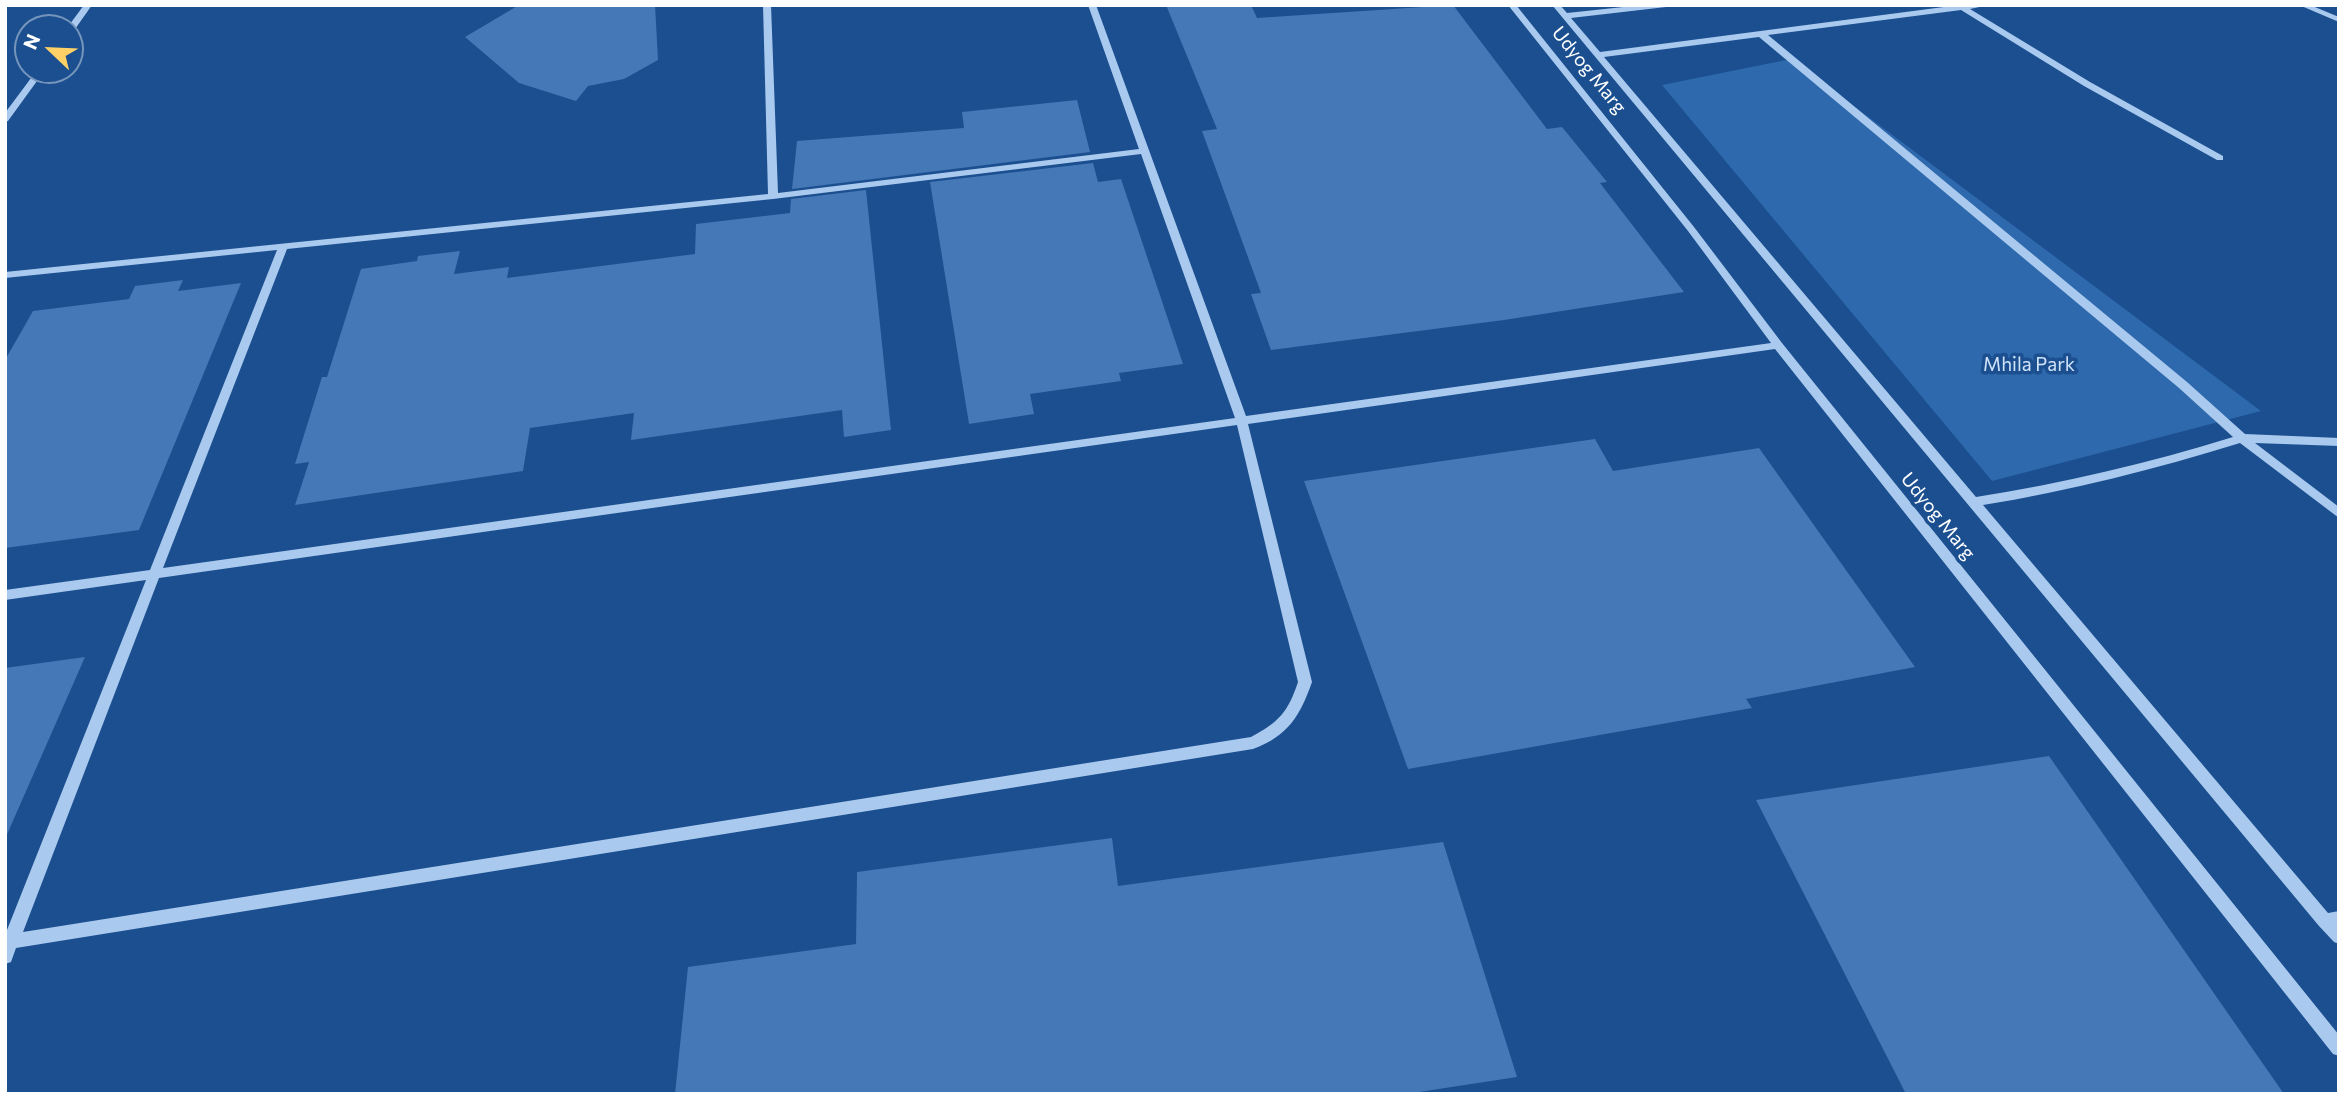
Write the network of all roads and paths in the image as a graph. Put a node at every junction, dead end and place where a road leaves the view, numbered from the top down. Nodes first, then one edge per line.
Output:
1 (767, 5) edge
2 (1092, 5) edge
3 (1512, 5) edge
4 (1556, 5) edge
5 (1666, 5) edge
6 (1985, 5) edge
7 (2304, 5) edge
8 (1960, 7) edge
9 (1565, 16) junction
10 (2339, 20) edge
11 (1761, 34) junction
12 (1598, 55) junction
13 (31, 84) edge
14 (5, 119) edge
15 (1144, 151) junction
16 (2220, 158) dead end
17 (773, 196) junction
18 (283, 246) junction
19 (5, 275) edge
20 (1777, 345) junction
21 (1242, 421) junction
22 (2242, 438) junction
23 (2339, 442) edge
24 (1972, 502) junction
25 (2339, 514) edge
26 (155, 573) junction
27 (5, 594) edge
28 (2332, 919) edge
29 (2339, 930) edge
30 (2339, 937) edge
31 (8, 941) edge
32 (5, 957) edge
33 (2339, 1048) edge

1 - 17 street
2 - 15 street
3 - 20 street, Udyog Marg
4 - 9 street, Udyog Marg
5 - 9 street
6 - 8 street
7 - 10 street
8 - 11 street
8 - 16 street
9 - 12 street, Udyog Marg
11 - 12 street
11 - 22 street
12 - 24 street, Udyog Marg
13 - 14 street
15 - 17 street
15 - 21 street
17 - 18 street
18 - 19 street
18 - 26 street
20 - 21 street
20 - 33 street, Udyog Marg
21 - 26 street
21 - 31 street
22 - 23 street
22 - 24 street
22 - 25 street
24 - 28 street, Udyog Marg
26 - 27 street
26 - 31 street
28 - 29 street
28 - 30 street, Udyog Marg
31 - 32 street

